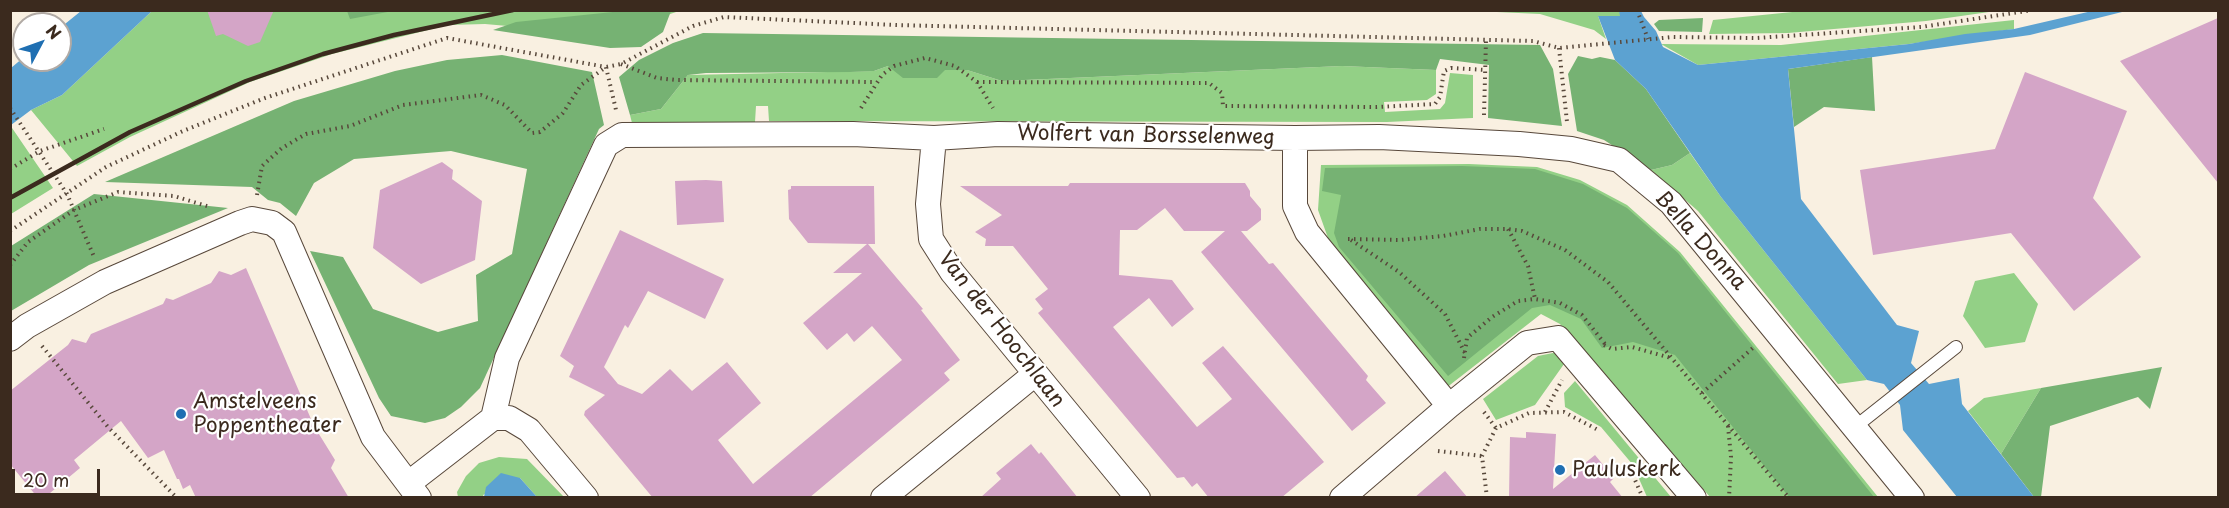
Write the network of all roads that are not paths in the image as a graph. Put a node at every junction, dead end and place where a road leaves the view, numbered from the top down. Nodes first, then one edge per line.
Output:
1 (934, 138) junction
2 (1295, 138) junction
3 (19, 333) edge
4 (1956, 347) dead end
5 (1035, 374) junction
6 (1449, 406) junction
7 (493, 418) junction
8 (1855, 427) junction
9 (414, 490) edge
10 (586, 498) edge
11 (883, 498) edge
12 (1138, 498) edge
13 (1342, 498) edge
14 (1694, 498) edge
15 (1912, 498) edge

1 - 2 street, Wolfert van Borsselenweg
1 - 5 street, Van der Hoochlaan
1 - 7 street, Wolfert van Borsselenweg
2 - 6 street, Wolfert van Borsselenweg
2 - 8 street, Bella Donna
3 - 9 street
4 - 8 lane
5 - 11 street
5 - 12 street, Van der Hoochlaan
6 - 13 street
6 - 14 street
7 - 9 street
7 - 10 street
8 - 15 street, Bella Donna

